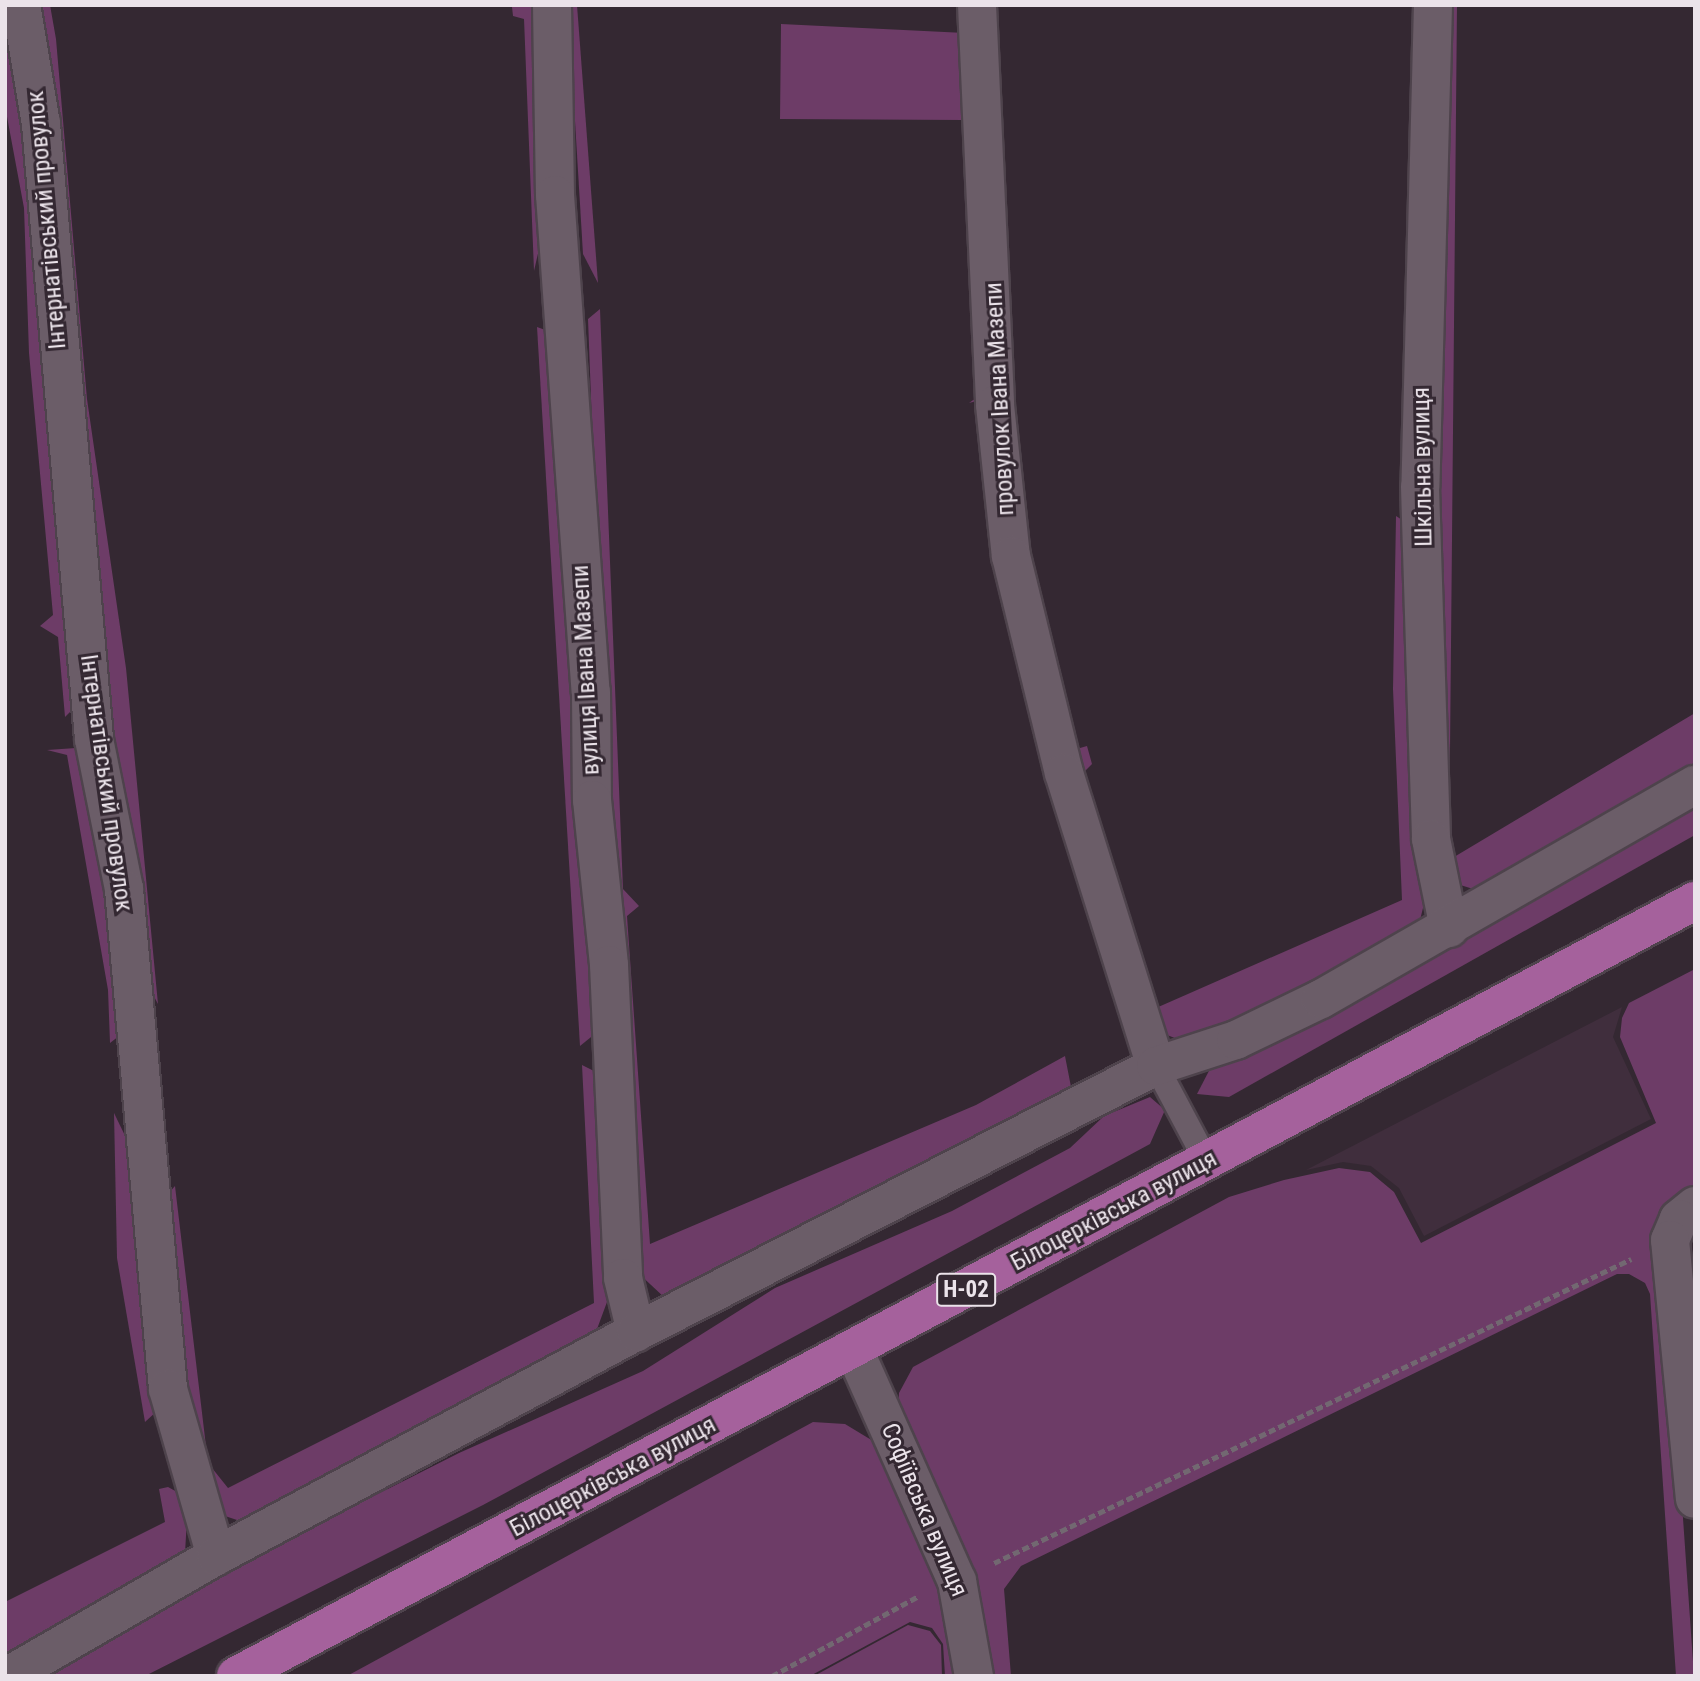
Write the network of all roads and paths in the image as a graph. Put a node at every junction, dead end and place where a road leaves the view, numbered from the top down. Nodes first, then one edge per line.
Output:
1 (20, 5) edge
2 (552, 5) edge
3 (977, 5) edge
4 (1433, 5) edge
5 (1695, 785) edge
6 (1695, 901) edge
7 (1449, 928) junction
8 (1156, 1066) junction
9 (1206, 1162) junction
10 (1695, 1206) edge
11 (1670, 1240) junction
12 (636, 1332) junction
13 (854, 1350) junction
14 (1695, 1499) edge
15 (216, 1556) junction
16 (957, 1581) junction
17 (8, 1676) edge
18 (236, 1676) edge
19 (772, 1676) edge
20 (974, 1676) edge

1 - 15 street, Інтернатівський провулок
2 - 12 street, вулиця Івана Мазепи
3 - 8 street, провулок Івана Мазепи
4 - 7 street, Шкільна вулиця
5 - 7 street
6 - 9 main road, Білоцерківська вулиця / Н-02
7 - 8 street
8 - 9 lane
8 - 12 street
9 - 13 main road, Білоцерківська вулиця / Н-02
10 - 11 street
11 - 14 street
11 - 16 path
12 - 15 street
13 - 16 street, Софіївська вулиця
13 - 18 main road, Білоцерківська вулиця / Н-02
15 - 17 street
16 - 19 path
16 - 20 street, Софіївська вулиця

